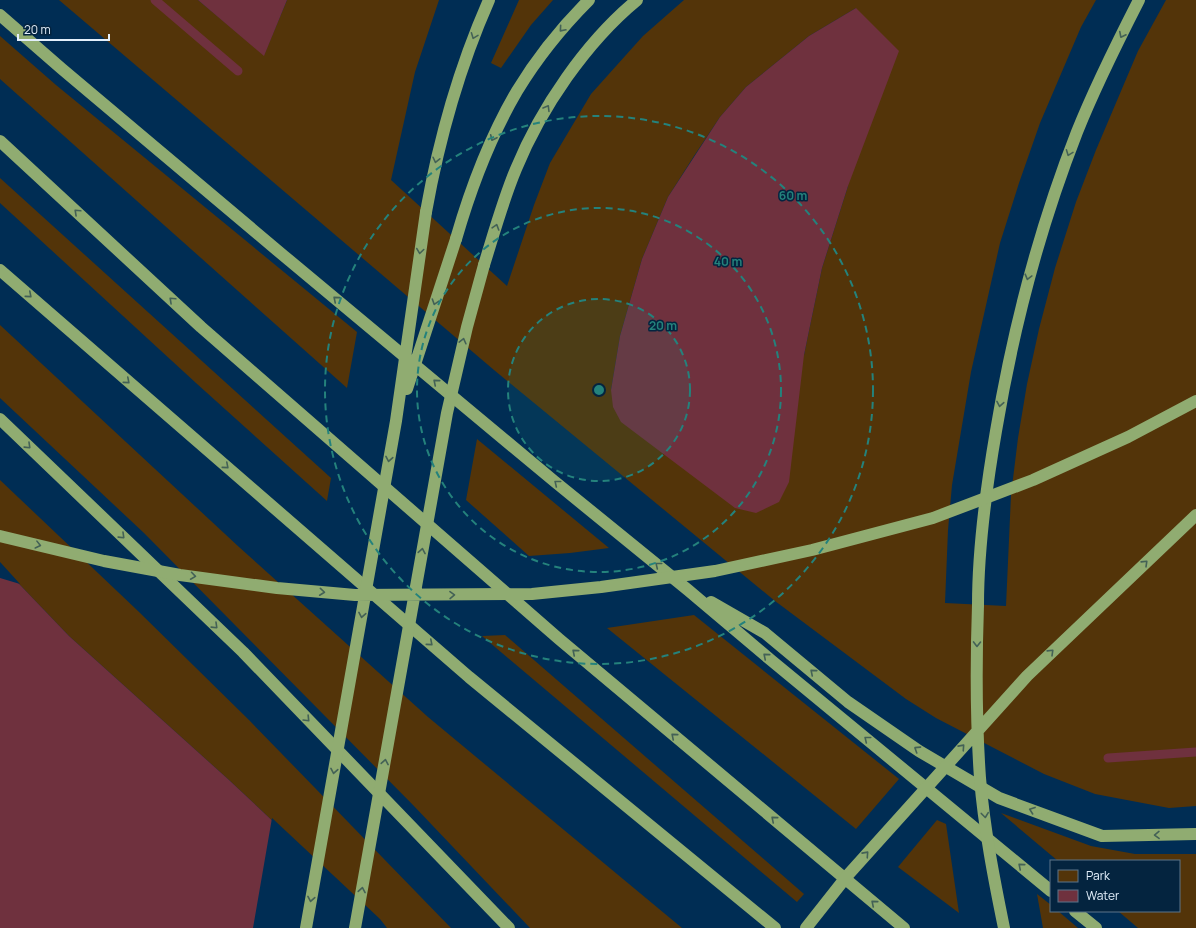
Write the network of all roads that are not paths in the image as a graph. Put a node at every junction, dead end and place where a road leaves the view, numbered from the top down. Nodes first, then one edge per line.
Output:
1 (489, 0) edge
2 (589, 0) edge
3 (637, 0) edge
4 (1139, 0) edge
5 (0, 15) edge
6 (0, 141) edge
7 (0, 270) edge
8 (1196, 401) edge
9 (0, 419) edge
10 (396, 421) junction
11 (1196, 515) edge
12 (0, 536) edge
13 (688, 590) junction
14 (1196, 834) edge
15 (1050, 890) edge
16 (1076, 912) edge
17 (306, 928) edge
18 (355, 928) edge
19 (509, 928) edge
20 (775, 928) edge
21 (806, 928) edge
22 (904, 928) edge
23 (1004, 928) edge
24 (1096, 928) edge

1 -> 10 highway, bridge
2 -> 10 highway, bridge
18 -> 3 highway, bridge
4 -> 23 highway, bridge
13 -> 5 highway
22 -> 6 highway
7 -> 20 highway
12 -> 8 highway, bridge
9 -> 19 highway
10 -> 17 highway, bridge
21 -> 11 highway, bridge
14 -> 13 highway
15 -> 13 highway
16 - 24 highway

